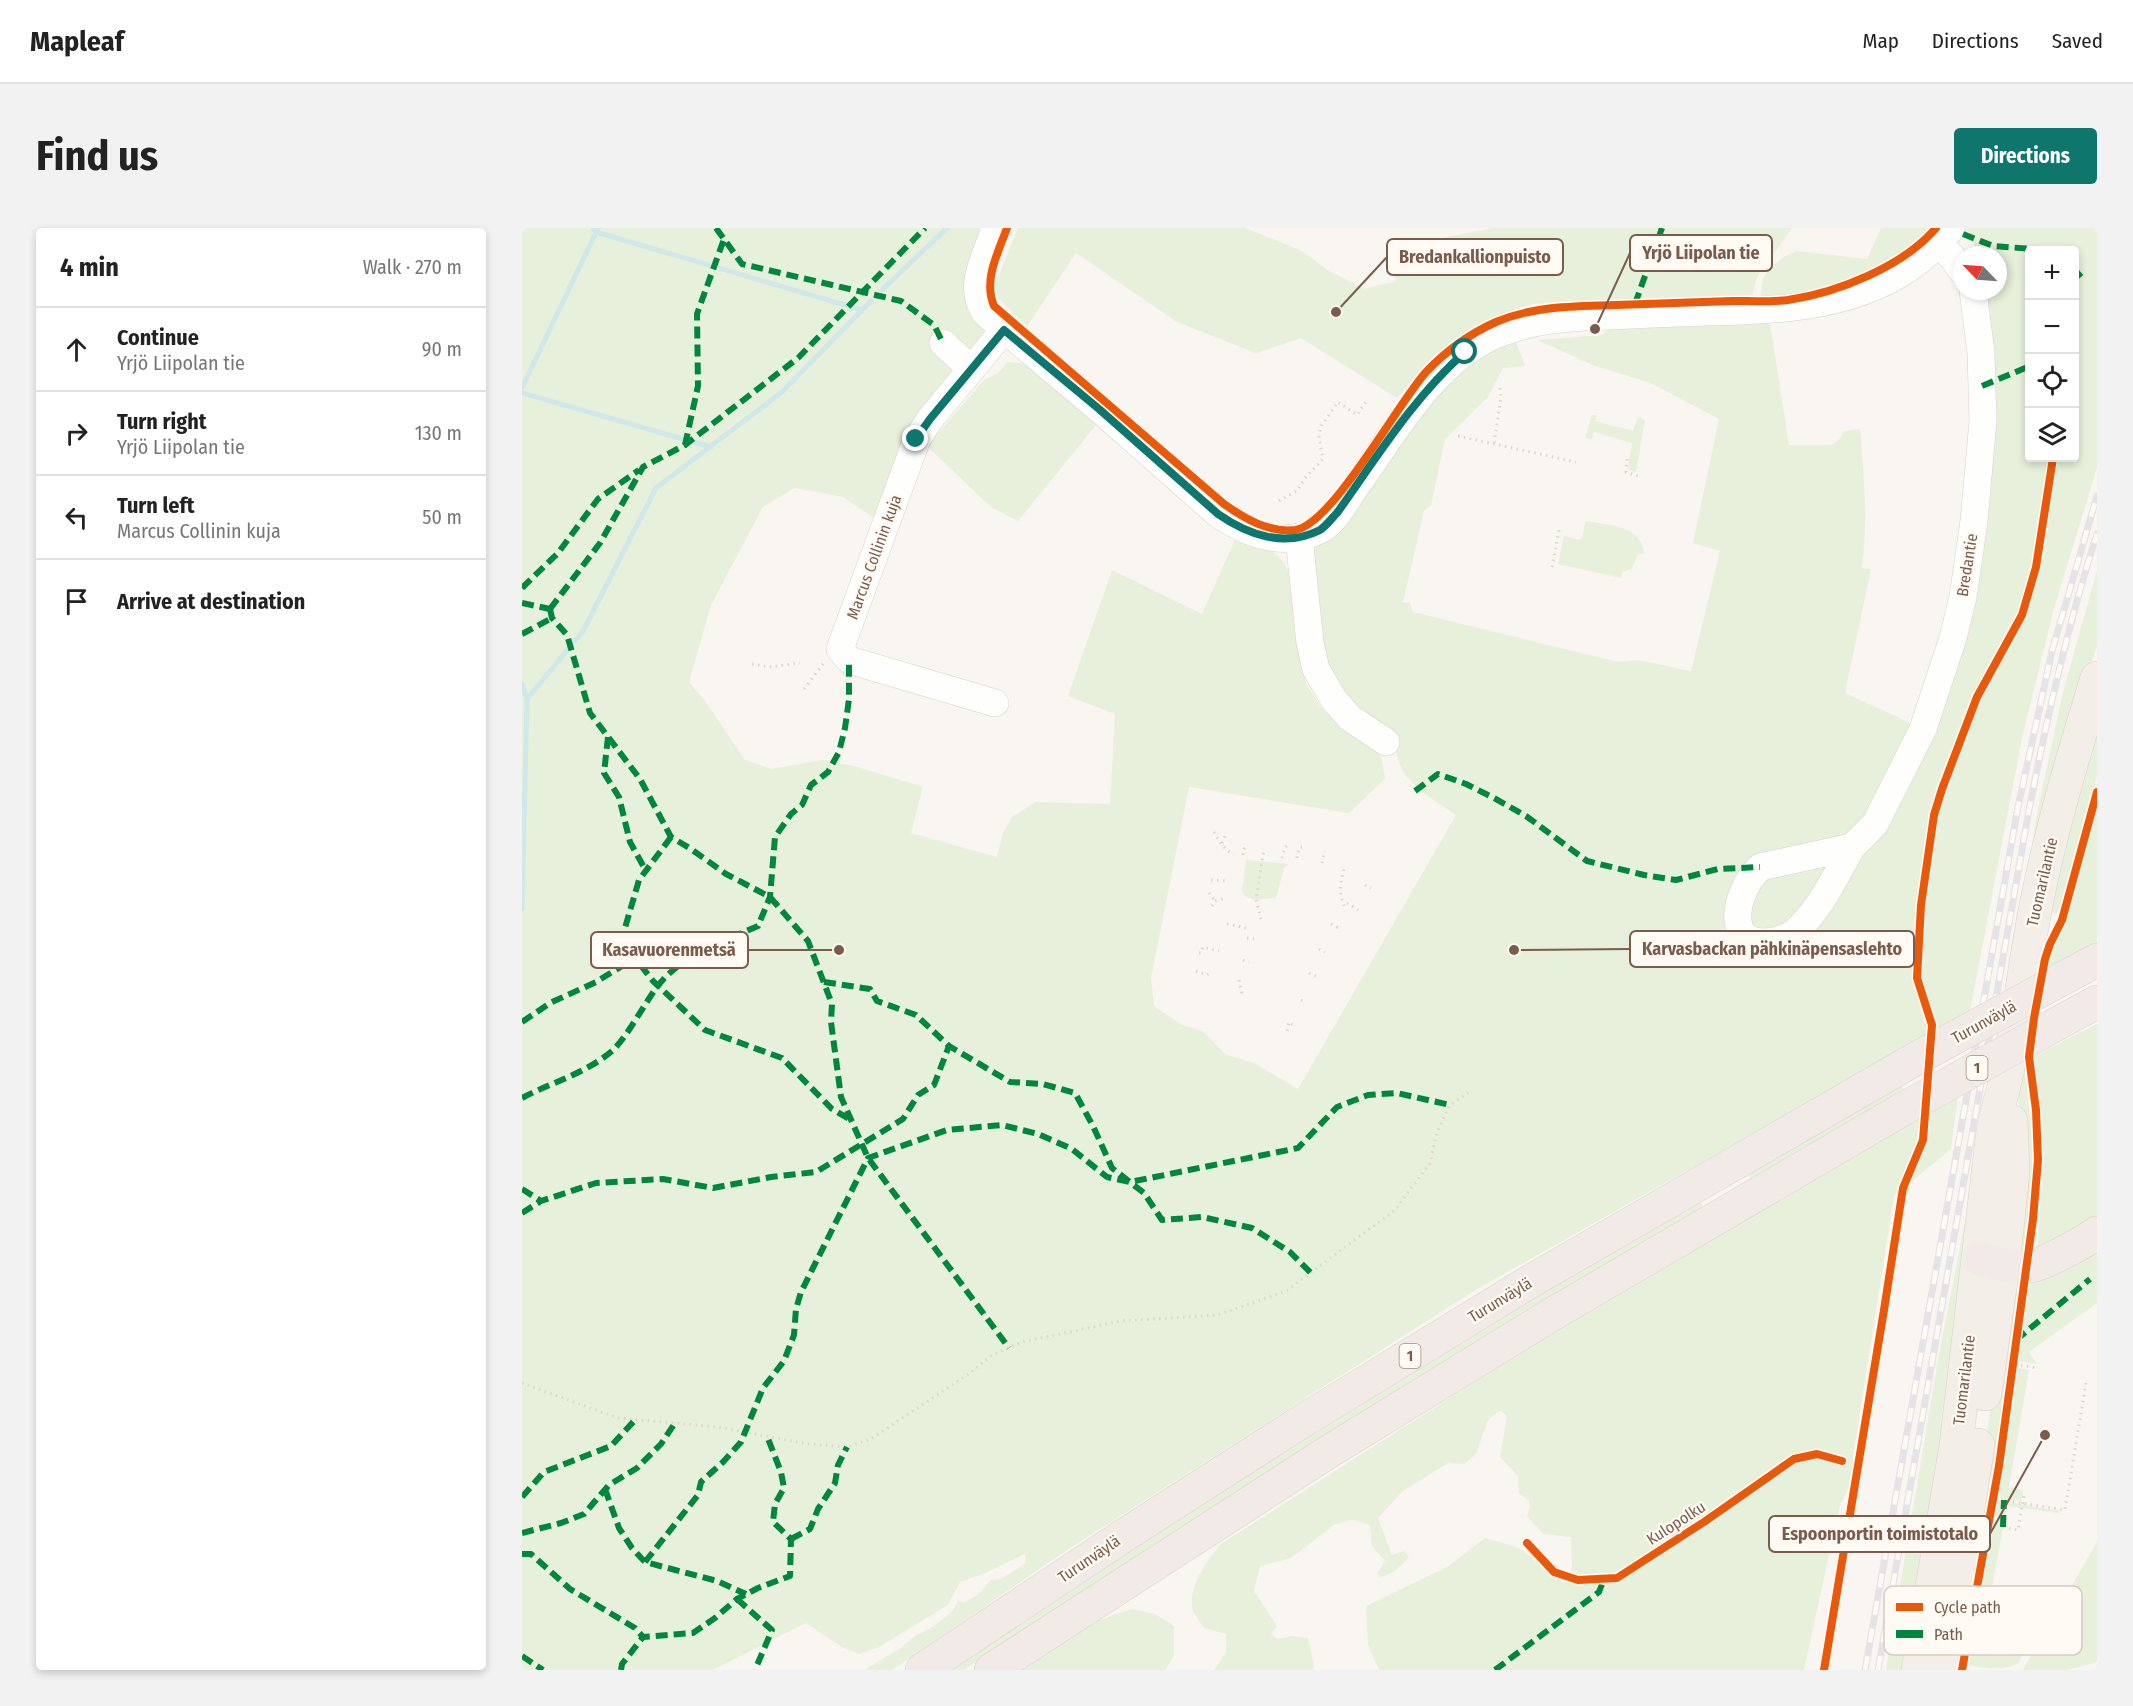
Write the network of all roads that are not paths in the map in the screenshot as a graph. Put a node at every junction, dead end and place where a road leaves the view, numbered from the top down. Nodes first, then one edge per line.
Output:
1 (995, 228) edge
2 (1945, 235) edge
3 (1953, 258) edge
4 (1974, 300) edge
5 (1004, 330) junction
6 (943, 343) dead end
7 (971, 369) junction
8 (1299, 537) junction
9 (2097, 678) edge
10 (995, 703) dead end
11 (1386, 742) dead end
12 (1852, 847) dead end
13 (2097, 960) edge
14 (2097, 1002) edge
15 (2097, 1233) edge
16 (1991, 1262) junction
17 (1949, 1586) edge
18 (922, 1670) edge
19 (991, 1670) edge

1 - 5 street
2 - 3 street
2 - 8 street
4 - 12 street, Bredantie
5 - 7 street, Marcus Collinin kuja
5 - 8 street
6 - 7 street
7 - 10 street, Marcus Collinin kuja
8 - 11 street
9 - 16 main road, Tuomarilantie
13 - 18 highway, Turunväylä / 1, bridge
14 - 19 highway, 1, bridge
15 - 16 highway
16 - 17 main road, Tuomarilantie

